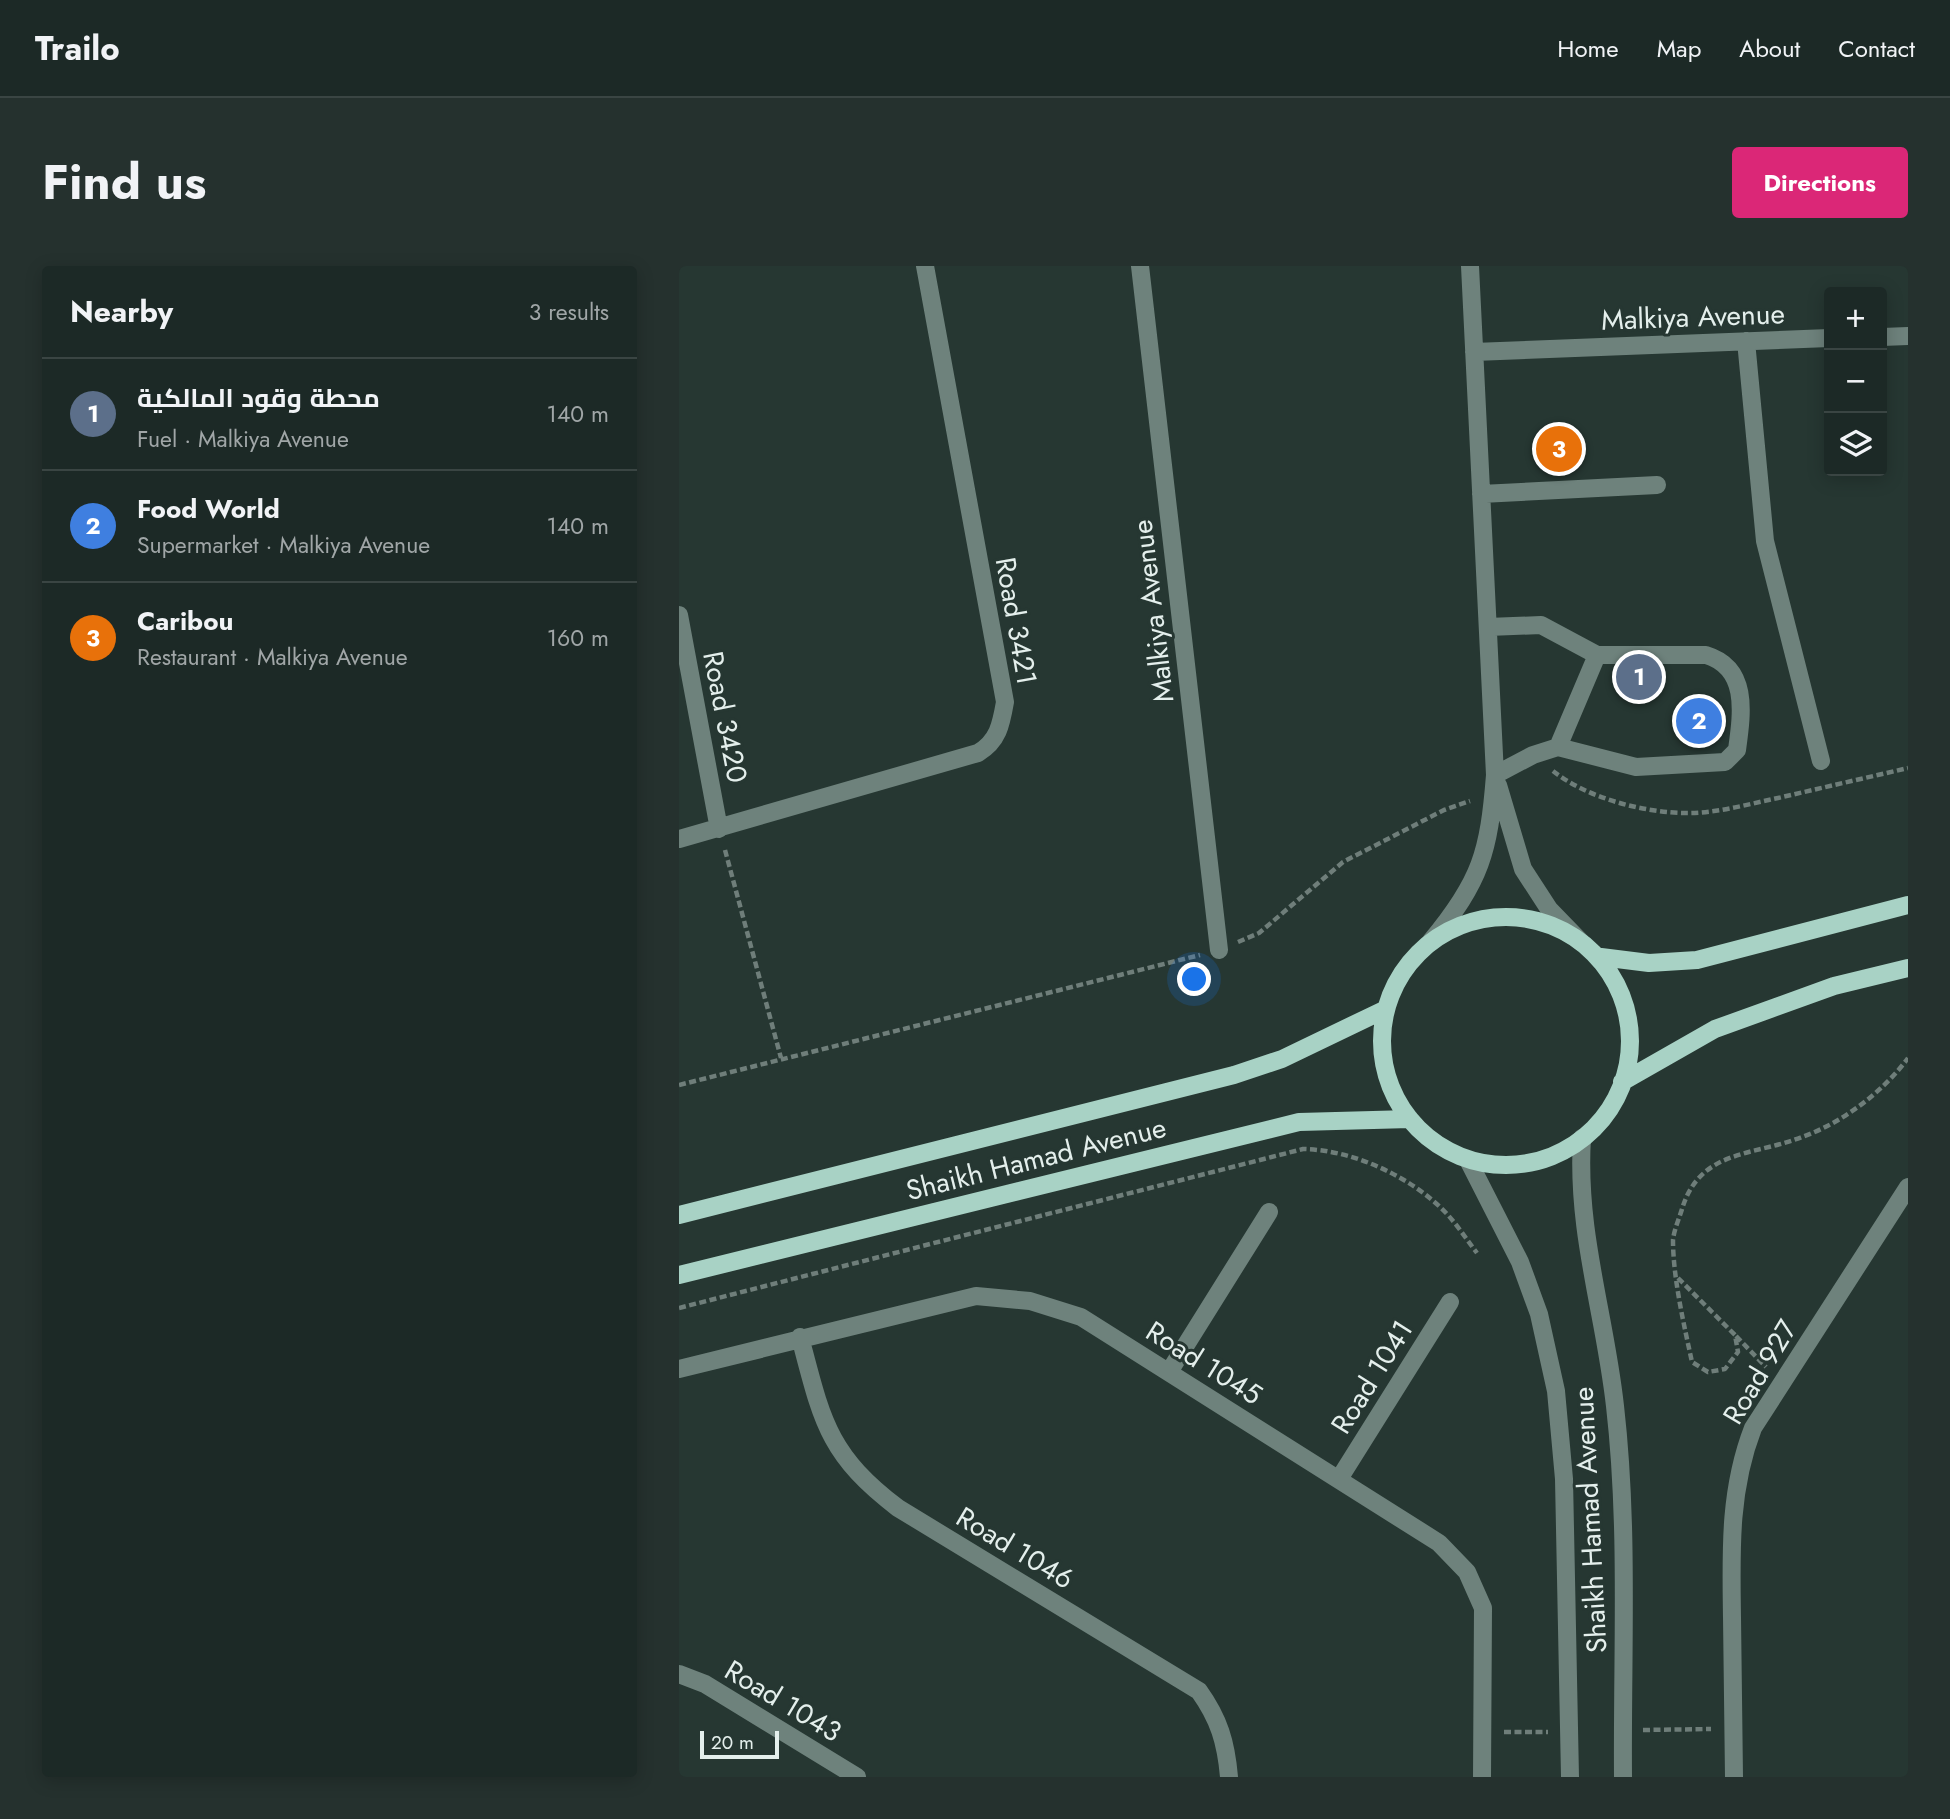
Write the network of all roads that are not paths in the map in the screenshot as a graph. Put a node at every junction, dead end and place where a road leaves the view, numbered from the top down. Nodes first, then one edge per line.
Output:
1 (925, 266) edge
2 (1140, 266) edge
3 (1470, 266) edge
4 (1908, 336) edge
5 (1887, 337) edge
6 (1824, 338) edge
7 (1747, 341) junction
8 (1474, 352) junction
9 (1657, 485) dead end
10 (1481, 494) junction
11 (679, 615) edge
12 (1488, 627) junction
13 (1597, 655) junction
14 (1558, 747) junction
15 (1821, 761) dead end
16 (1495, 775) junction
17 (719, 829) junction
18 (679, 839) edge
19 (1908, 905) edge
20 (1431, 941) junction
21 (1581, 942) junction
22 (1219, 950) road end
23 (1601, 957) junction
24 (1908, 968) edge
25 (1386, 1009) junction
26 (1622, 1082) junction
27 (1409, 1119) junction
28 (1583, 1138) junction
29 (1468, 1160) junction
30 (1908, 1186) edge
31 (1269, 1212) dead end
32 (679, 1215) edge
33 (679, 1275) edge
34 (1450, 1302) dead end
35 (800, 1337) junction
36 (679, 1369) edge
37 (1169, 1372) junction
38 (1339, 1479) junction
39 (679, 1674) edge
40 (857, 1777) edge
41 (1229, 1777) edge
42 (1482, 1777) edge
43 (1570, 1777) edge
44 (1623, 1777) edge
45 (1734, 1777) edge

1 - 17 street, Road 3421
2 - 22 street, Malkiya Avenue
3 - 8 street
4 - 5 street
6 - 7 street, Malkiya Avenue
7 - 8 street, Malkiya Avenue
7 - 15 street
8 - 10 street
9 - 10 street
10 - 12 street
11 - 17 street, Road 3420
12 - 13 street
12 - 16 street
13 - 14 street
13 - 14 street
14 - 16 street
16 - 20 street
16 - 21 street
17 - 18 street, Road 3421
19 - 23 main road
20 - 21 main road
20 - 25 main road
21 - 23 main road
23 - 26 main road
24 - 26 main road
25 - 27 main road
25 - 32 main road, Shaikh Hamad Avenue
26 - 28 main road
27 - 29 main road
27 - 33 main road, Shaikh Hamad Avenue
28 - 29 main road
28 - 44 street, Shaikh Hamad Avenue
29 - 43 street, Shaikh Hamad Avenue
30 - 45 street, Road 927
31 - 37 street
34 - 38 street, Road 1041
35 - 36 street, Road 1045
35 - 37 street, Road 1045
35 - 41 street, Road 1046
37 - 38 street, Road 1045
38 - 42 street, Road 1045
39 - 40 street, Road 1043

